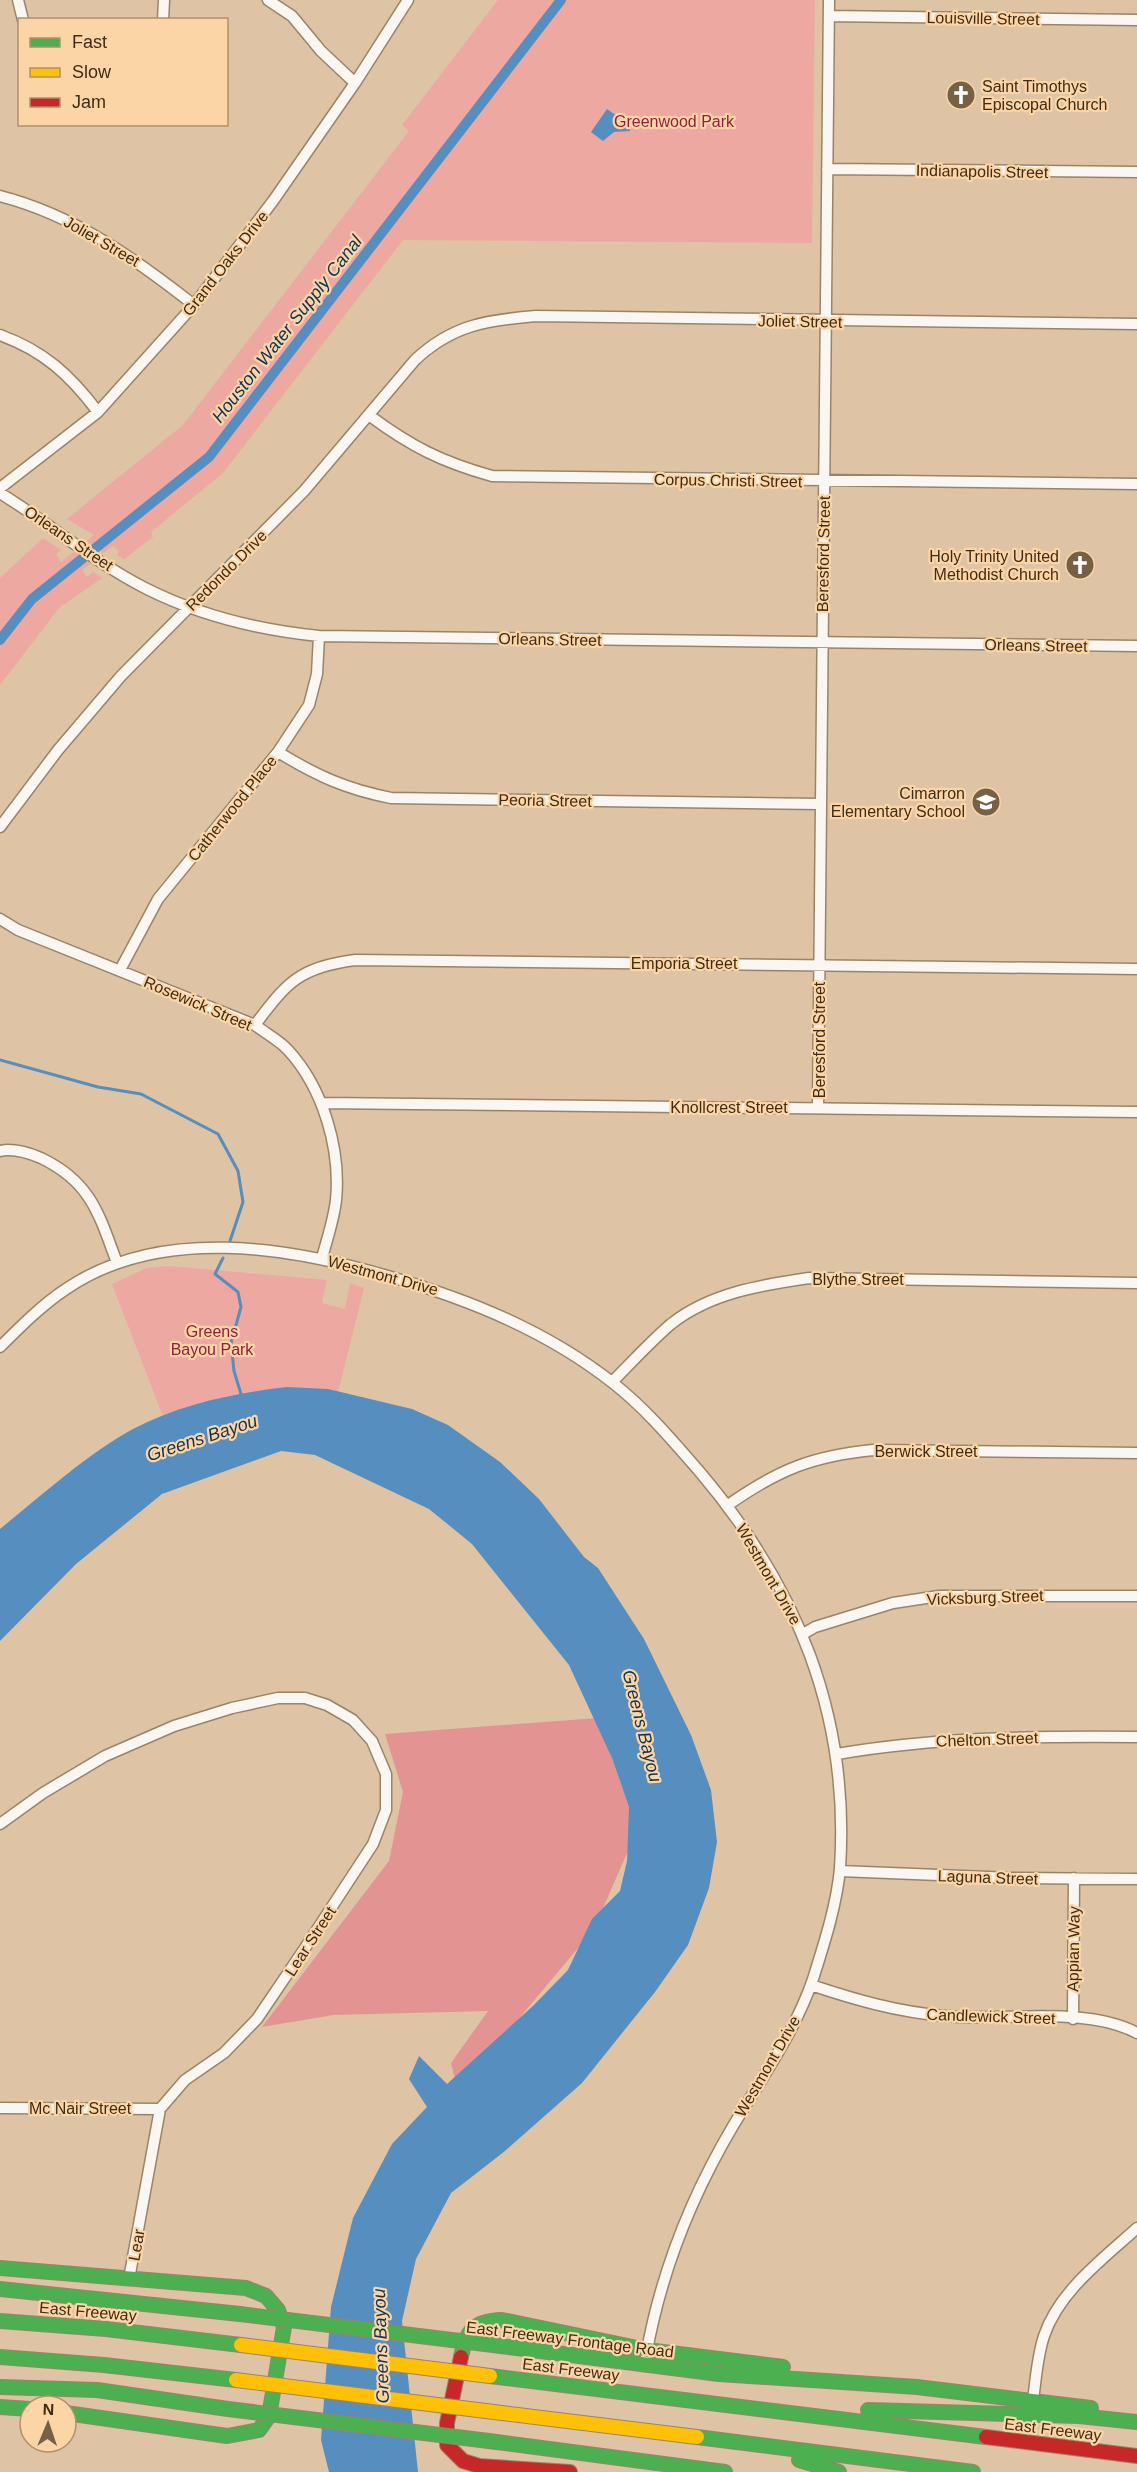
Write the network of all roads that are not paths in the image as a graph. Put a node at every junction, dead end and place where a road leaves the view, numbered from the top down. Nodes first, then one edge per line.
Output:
1 (18, 0) edge
2 (164, 0) edge
3 (268, 0) edge
4 (408, 0) edge
5 (829, 0) edge
6 (828, 16) junction
7 (22, 18) edge
8 (163, 18) edge
9 (1137, 20) edge
10 (355, 83) junction
11 (827, 169) junction
12 (1137, 172) edge
13 (0, 196) edge
14 (194, 305) junction
15 (825, 321) junction
16 (1137, 324) edge
17 (465, 328) joint
18 (0, 335) edge
19 (98, 412) junction
20 (370, 416) junction
21 (824, 481) junction
22 (1137, 484) edge
23 (0, 490) edge
24 (189, 607) junction
25 (319, 636) junction
26 (822, 642) junction
27 (1137, 646) edge
28 (278, 752) junction
29 (821, 804) junction
30 (0, 827) edge
31 (0, 919) edge
32 (819, 964) junction
33 (1137, 969) edge
34 (120, 970) junction
35 (255, 1024) junction
36 (321, 1103) junction
37 (818, 1107) junction
38 (1137, 1112) edge
39 (0, 1151) edge
40 (322, 1258) junction
41 (117, 1263) junction
42 (1137, 1283) edge
43 (0, 1347) edge
44 (612, 1382) junction
45 (1137, 1454) edge
46 (728, 1505) junction
47 (1137, 1596) edge
48 (803, 1634) junction
49 (1137, 1737) edge
50 (837, 1754) junction
51 (0, 1824) edge
52 (840, 1871) junction
53 (1074, 1878) junction
54 (1137, 1879) edge
55 (811, 1985) junction
56 (1073, 2019) junction
57 (1137, 2033) edge
58 (0, 2108) edge
59 (160, 2109) junction
60 (1137, 2228) edge
61 (0, 2268) edge
62 (129, 2279) junction
63 (0, 2289) edge
64 (0, 2321) edge
65 (647, 2350) junction
66 (0, 2357) edge
67 (645, 2365) junction
68 (830, 2379) junction
69 (0, 2387) edge
70 (1034, 2394) junction
71 (0, 2407) edge
72 (743, 2407) junction
73 (18, 2408) edge
74 (1137, 2414) edge
75 (78, 2415) edge
76 (1137, 2422) edge
77 (747, 2443) junction
78 (1137, 2456) edge
79 (570, 2472) edge
80 (725, 2472) edge
81 (839, 2472) edge
82 (973, 2472) edge

1 - 7 street
2 - 8 street
3 - 10 street
4 - 10 street, Grand Oaks Drive
5 - 6 street, Beresford Street
6 - 9 street, Louisville Street
6 - 11 street, Beresford Street
10 - 14 street, Grand Oaks Drive
11 - 12 street, Indianapolis Street
11 - 15 street, Beresford Street
13 - 14 street, Joliet Street
14 - 19 street, Grand Oaks Drive
15 - 16 street, Joliet Street
15 - 17 street, Joliet Street
15 - 21 street, Beresford Street
17 - 20 street, Redondo Drive
18 - 19 street
19 - 23 street, Grand Oaks Drive
20 - 21 street, Corpus Christi Street
20 - 24 street, Redondo Drive
21 - 22 street, Corpus Christi Street
21 - 26 street, Beresford Street
23 - 24 street, Orleans Street
24 - 25 street, Orleans Street
24 - 30 street, Redondo Drive
25 - 26 street, Orleans Street
25 - 28 street, Catherwood Place
26 - 27 street, Orleans Street
26 - 29 street, Beresford Street
28 - 29 street, Peoria Street
28 - 34 street, Catherwood Place
29 - 32 street, Beresford Street
31 - 34 street, Rosewick Street
32 - 33 street, Emporia Street
32 - 35 street, Emporia Street
32 - 37 street, Beresford Street
34 - 35 street, Rosewick Street
35 - 36 street, Rosewick Street
36 - 37 street, Knollcrest Street
36 - 40 street, Rosewick Street
37 - 38 street, Knollcrest Street
39 - 41 street
40 - 41 street, Westmont Drive
40 - 44 street, Westmont Drive
41 - 43 street, Westmont Drive
42 - 44 street, Blythe Street
44 - 46 street, Westmont Drive
45 - 46 street, Berwick Street
46 - 48 street, Westmont Drive
47 - 48 street, Vicksburg Street
48 - 50 street, Westmont Drive
49 - 50 street, Chelton Street
50 - 52 street, Westmont Drive
51 - 59 street, Lear Street
52 - 53 street, Laguna Street
52 - 55 street, Westmont Drive
53 - 54 street, Laguna Street
53 - 56 street, Appian Way
55 - 56 street, Candlewick Street
55 - 65 street, Westmont Drive
56 - 57 street, Candlewick Street
58 - 59 street, Mc Nair Street
59 - 62 street, Lear
60 - 70 street
61 - 62 main road
62 - 75 main road
63 - 67 main road, East Freeway Frontage Road, bridge
64 - 72 main road, East Freeway, bridge
65 - 67 street, Westmont Drive
65 - 68 main road
65 - 79 main road
66 - 77 main road, bridge
67 - 68 main road, East Freeway Frontage Road
68 - 70 main road, East Freeway Frontage Road
69 - 80 main road, bridge
70 - 74 main road, East Freeway Frontage Road
71 - 73 main road
72 - 76 main road
72 - 78 main road, East Freeway
77 - 81 main road
77 - 82 main road

